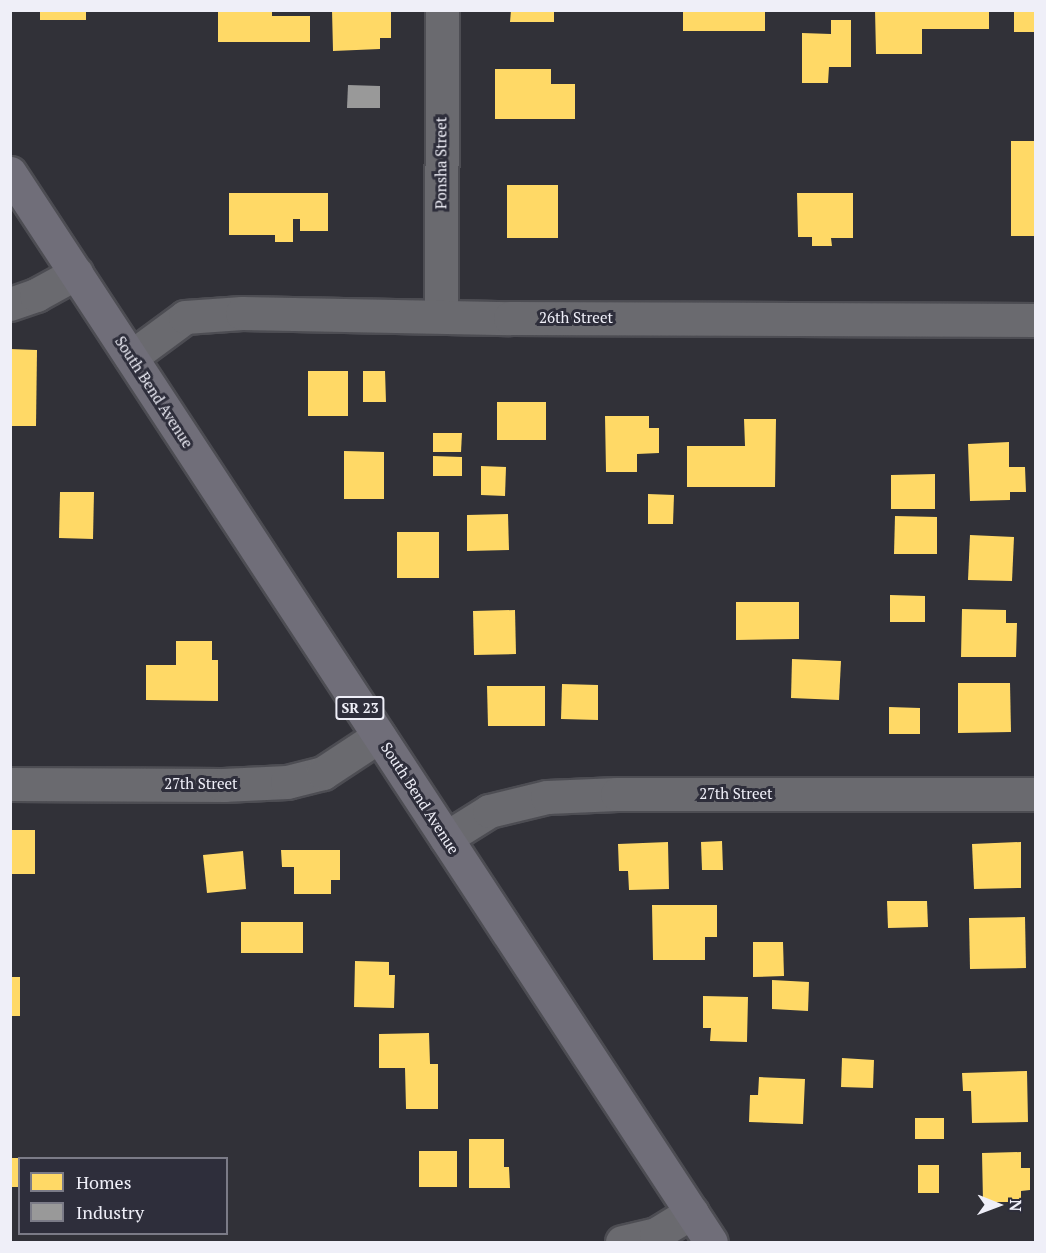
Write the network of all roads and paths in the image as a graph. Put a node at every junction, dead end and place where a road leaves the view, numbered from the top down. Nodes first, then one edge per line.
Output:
1 (442, 10) edge
2 (10, 173) edge
3 (76, 273) junction
4 (10, 304) edge
5 (441, 315) junction
6 (1035, 320) edge
7 (130, 357) junction
8 (379, 736) junction
9 (10, 784) edge
10 (1035, 794) edge
11 (446, 838) junction
12 (692, 1212) junction
13 (622, 1242) edge
14 (711, 1242) edge

1 - 5 street, Ponsha Street
2 - 3 main road, South Bend Avenue / SR 23
3 - 4 street
3 - 7 main road, South Bend Avenue / SR 23
5 - 6 street, 26th Street
5 - 7 street, 26th Street
7 - 8 main road, South Bend Avenue / SR 23
8 - 9 street, 27th Street
8 - 11 main road, South Bend Avenue / SR 23
10 - 11 street, 27th Street
11 - 12 main road, South Bend Avenue / SR 23
12 - 13 street
12 - 14 main road, South Bend Avenue / SR 23

